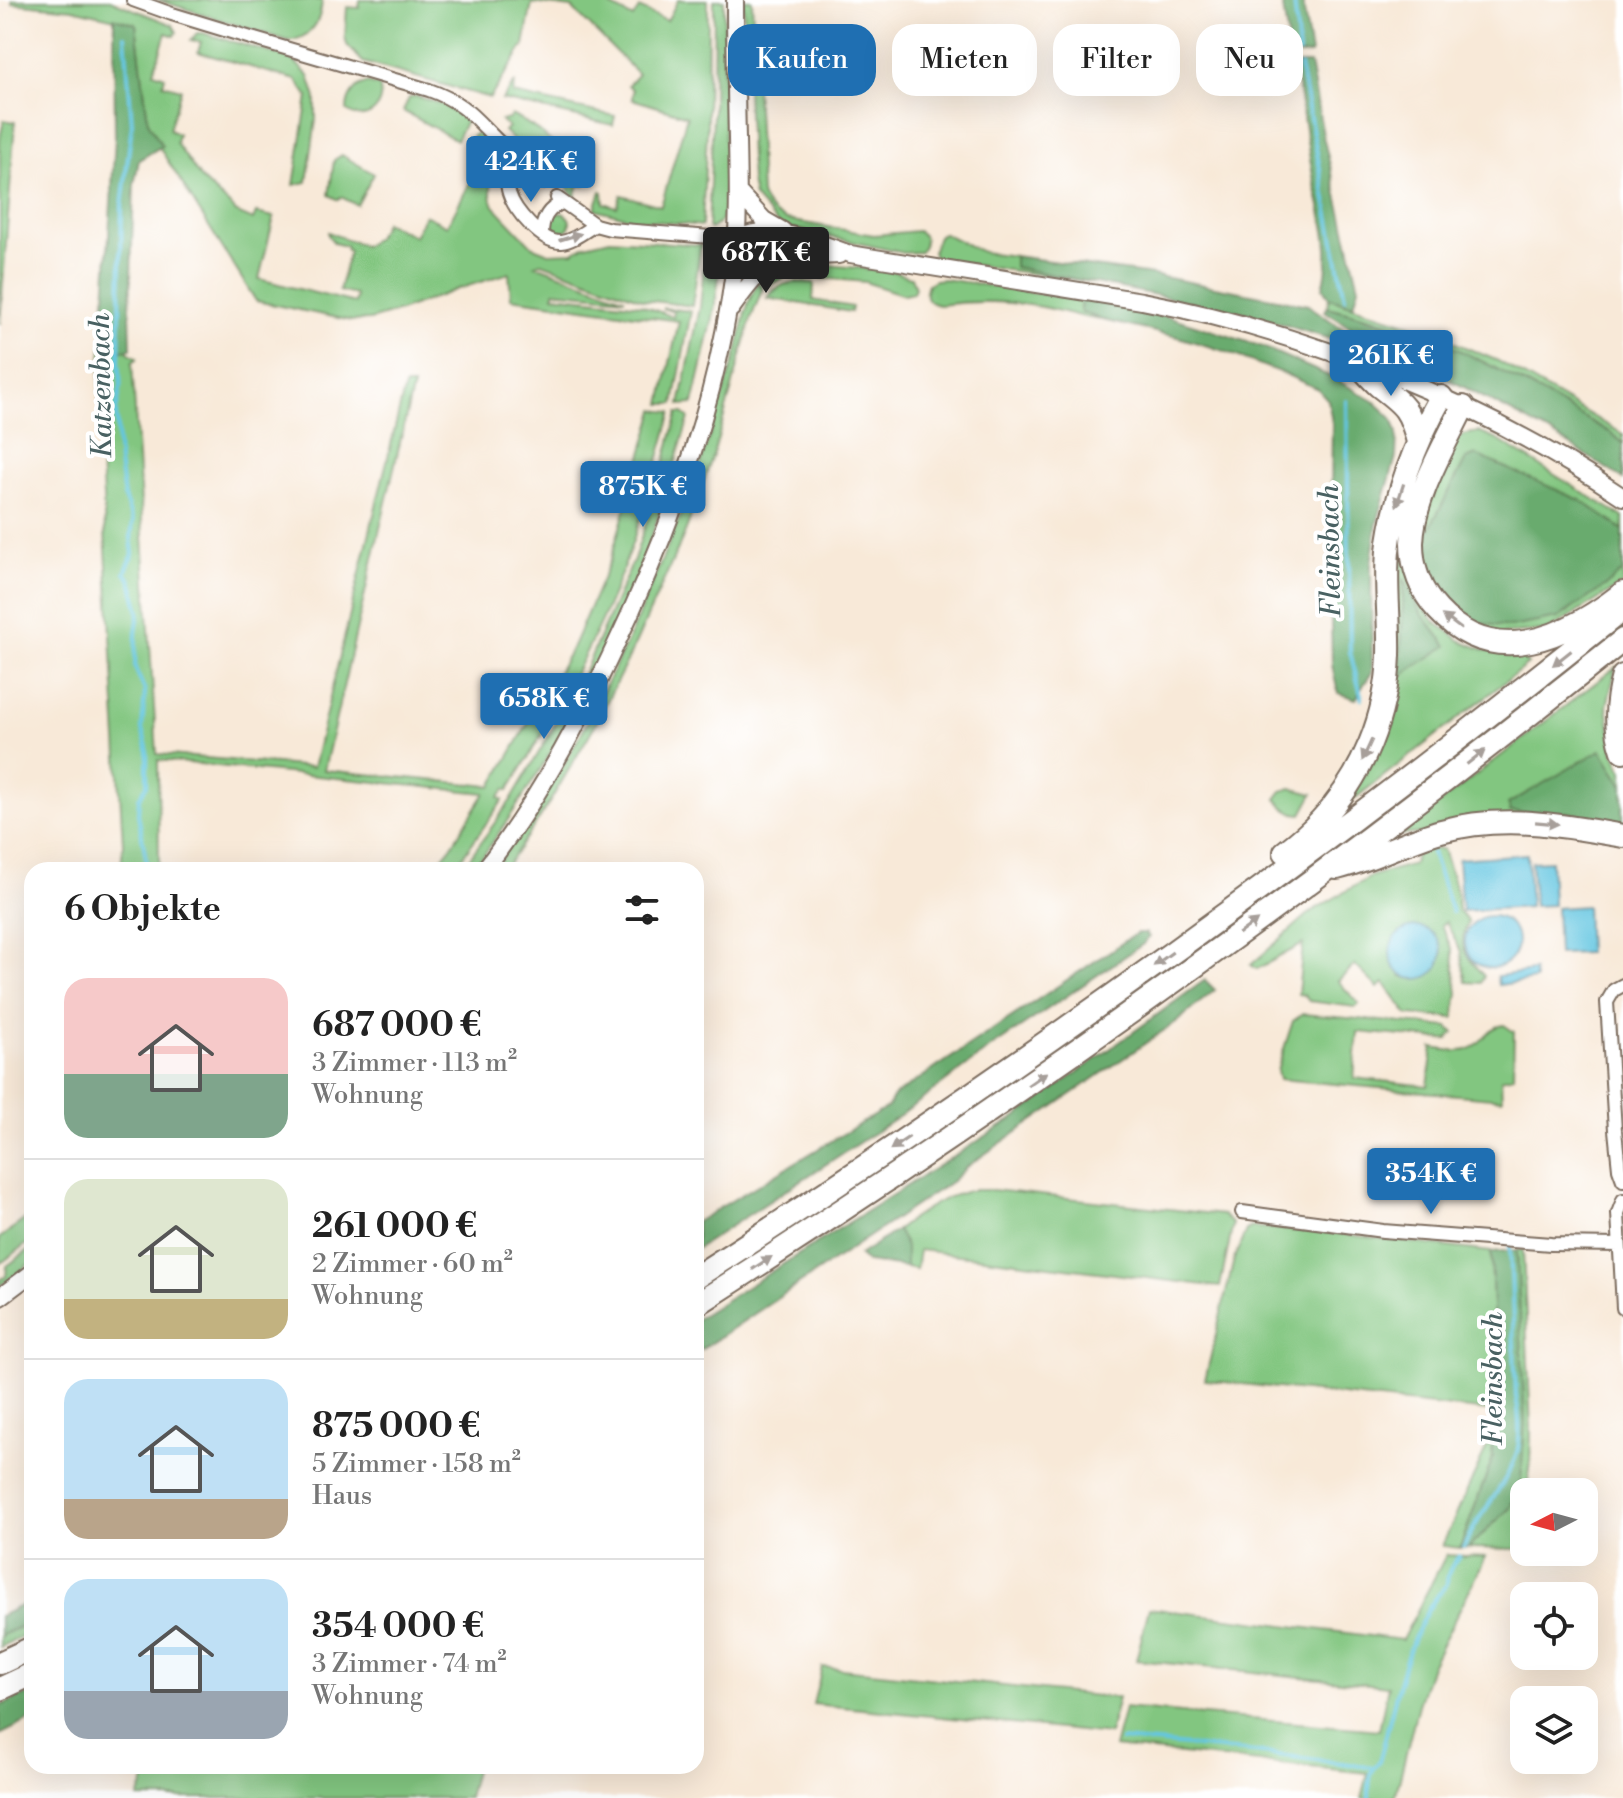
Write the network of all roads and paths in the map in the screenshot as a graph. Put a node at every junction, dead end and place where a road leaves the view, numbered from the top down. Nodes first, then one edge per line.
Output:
1 (133, 0) edge
2 (735, 0) edge
3 (501, 144) junction
4 (540, 179) tunnel mouth
5 (738, 192) junction
6 (595, 225) junction
7 (542, 234) junction
8 (792, 236) junction
9 (736, 239) junction
10 (850, 254) junction
11 (789, 256) junction
12 (727, 313) junction
13 (1356, 362) junction
14 (1441, 397) junction
15 (1463, 407) junction
16 (1418, 442) junction
17 (1623, 497) edge
18 (1623, 593) edge
19 (1623, 609) edge
20 (1623, 640) edge
21 (1623, 676) edge
22 (1623, 751) edge
23 (1623, 836) edge
24 (490, 862) edge
25 (1324, 871) junction
26 (1249, 897) junction
27 (1623, 985) edge
28 (1623, 1180) edge
29 (1623, 1200) edge
30 (1242, 1212) dead end
31 (1621, 1244) edge
32 (704, 1272) edge
33 (24, 1279) edge
34 (0, 1297) edge
35 (704, 1300) edge
36 (1623, 1308) edge
37 (24, 1652) edge
38 (0, 1663) edge
39 (24, 1678) edge
40 (0, 1689) edge

1 - 3 street
2 - 5 street
3 - 4 street
3 - 7 street
5 - 8 street
5 - 9 street
7 -> 6 street
6 - 7 street
6 - 9 street
8 - 9 street
8 - 10 street
9 - 11 street
9 - 12 street
10 - 11 street
10 - 13 street
11 - 12 street
12 - 24 street
13 - 14 street
13 - 16 highway
14 - 15 street
14 - 16 highway
15 - 17 street
18 -> 15 highway
16 -> 26 highway
19 -> 26 highway
25 -> 20 highway
21 - 22 highway
25 -> 23 highway
35 -> 25 highway
26 -> 32 highway
27 - 28 street
29 - 31 street
30 - 31 street
31 - 36 street
33 - 34 street
37 - 38 highway
39 - 40 highway

